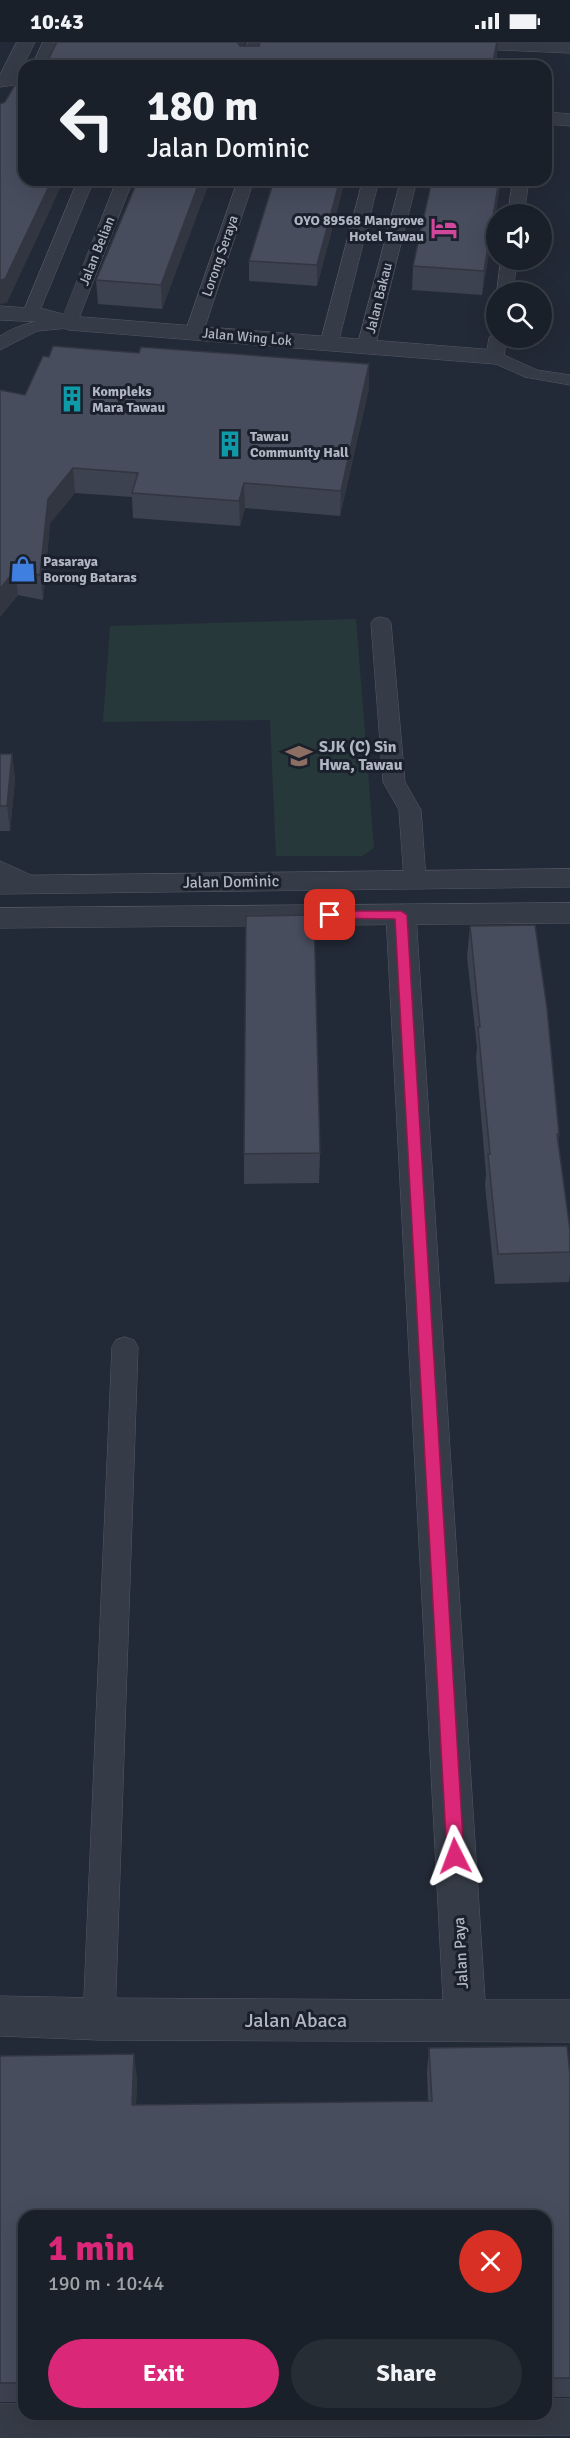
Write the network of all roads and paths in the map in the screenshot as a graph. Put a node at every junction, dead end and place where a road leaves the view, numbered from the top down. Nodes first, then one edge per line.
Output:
1 (26, 42) edge
2 (52, 42) edge
3 (257, 42) edge
4 (455, 42) edge
5 (570, 47) edge
6 (18, 60) edge
7 (18, 60) edge
8 (44, 60) edge
9 (251, 60) edge
10 (6, 88) edge
11 (552, 118) edge
12 (570, 120) edge
13 (552, 130) edge
14 (570, 131) edge
15 (84, 186) edge
16 (123, 186) edge
17 (244, 186) edge
18 (369, 186) edge
19 (407, 186) edge
20 (520, 186) edge
21 (517, 204) edge
22 (0, 313) edge
23 (30, 315) junction
24 (69, 323) junction
25 (194, 333) junction
26 (1, 343) edge
27 (329, 344) junction
28 (366, 347) junction
29 (486, 347) edge
30 (498, 348) edge
31 (570, 380) edge
32 (381, 623) dead end
33 (0, 868) edge
34 (570, 878) edge
35 (415, 880) junction
36 (0, 885) edge
37 (34, 885) junction
38 (570, 913) edge
39 (401, 915) junction
40 (0, 918) edge
41 (125, 1347) dead end
42 (7, 2019) edge
43 (99, 2019) junction
44 (465, 2020) junction
45 (570, 2021) edge
46 (552, 2417) edge
47 (570, 2417) edge
48 (228, 2420) edge
49 (0, 2422) edge

1 - 7 street
2 - 8 street
3 - 9 street
4 - 5 street
6 - 10 street
11 - 12 street
13 - 14 street
15 - 23 lane
16 - 24 lane, Jalan Belian
17 - 25 lane, Lorong Seraya
18 - 27 lane
19 - 28 lane, Jalan Bakau
20 - 21 lane
22 - 23 street, Jalan Wing Lok
23 - 24 street, Jalan Wing Lok
24 - 25 street, Jalan Wing Lok
24 - 26 lane
25 - 27 street, Jalan Wing Lok
27 - 28 street, Jalan Wing Lok
28 - 29 street, Jalan Wing Lok
30 - 31 lane
32 - 35 lane
33 - 37 lane
34 - 35 street, Jalan Dominic
35 - 37 street, Jalan Dominic
36 - 37 street, Jalan Dominic
38 - 39 street, Jalan Dominic
39 - 40 street, Jalan Dominic
39 - 44 street, Jalan Paya
41 - 43 lane
42 - 43 street, Jalan Abaca
43 - 44 street, Jalan Abaca
44 - 45 street, Jalan Abaca
46 - 47 lane
48 - 49 lane

